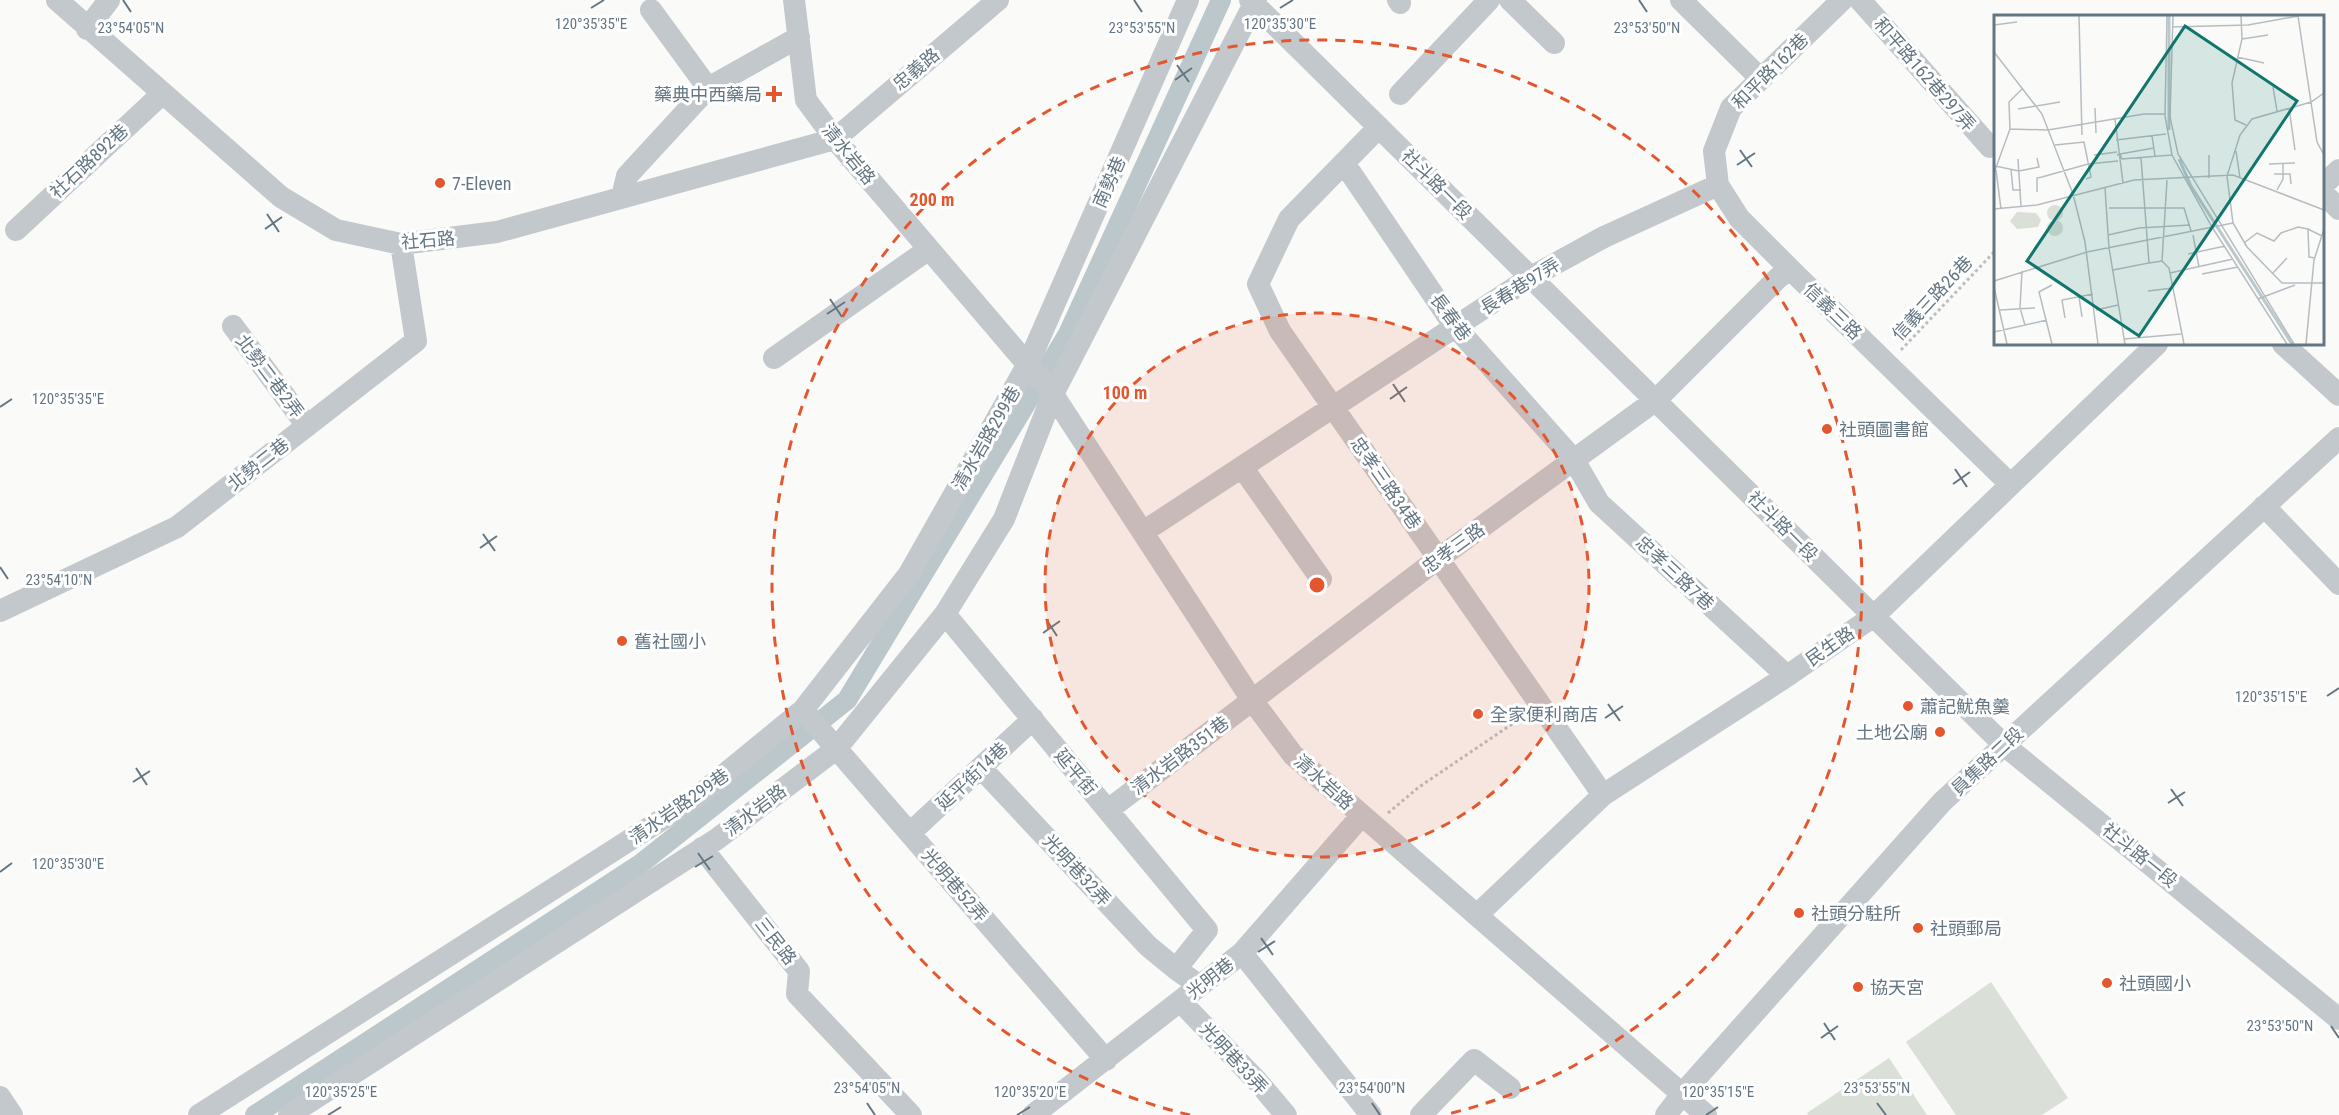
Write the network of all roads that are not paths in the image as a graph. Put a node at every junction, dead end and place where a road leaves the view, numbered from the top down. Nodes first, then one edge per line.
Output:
1 (57, 0) edge
2 (109, 0) edge
3 (794, 0) edge
4 (998, 0) edge
5 (1188, 0) edge
6 (1489, 0) edge
7 (1510, 0) edge
8 (1681, 0) edge
9 (1842, 0) edge
10 (1860, 0) edge
11 (1254, 2) edge
12 (651, 10) dead end
13 (88, 28) junction
14 (799, 37) junction
15 (1554, 43) dead end
16 (1761, 79) junction
17 (708, 88) junction
18 (163, 93) junction
19 (1400, 94) dead end
20 (1379, 127) junction
21 (835, 139) junction
22 (1990, 147) dead end
23 (1344, 163) junction
24 (2339, 170) edge
25 (2324, 184) edge
26 (1718, 185) junction
27 (2324, 194) edge
28 (622, 198) junction
29 (2339, 209) edge
30 (16, 230) dead end
31 (400, 244) junction
32 (929, 249) junction
33 (1790, 269) junction
34 (1531, 277) junction
35 (232, 326) dead end
36 (1456, 327) junction
37 (2156, 345) edge
38 (2284, 345) edge
39 (774, 358) dead end
40 (1029, 365) junction
41 (1052, 394) junction
42 (2339, 395) edge
43 (1656, 400) junction
44 (1334, 408) junction
45 (307, 426) junction
46 (2339, 438) edge
47 (1574, 460) junction
48 (1242, 467) junction
49 (2010, 484) junction
50 (2264, 507) junction
51 (1143, 532) junction
52 (1438, 558) junction
53 (1321, 579) dead end
54 (2339, 584) edge
55 (0, 611) edge
56 (945, 614) junction
57 (1874, 616) junction
58 (1787, 676) junction
59 (1252, 700) junction
60 (803, 711) junction
61 (1033, 719) junction
62 (2004, 745) junction
63 (836, 748) junction
64 (981, 768) junction
65 (1603, 795) junction
66 (1108, 810) junction
67 (1368, 820) junction
68 (910, 833) junction
69 (702, 848) junction
70 (1477, 915) junction
71 (1242, 953) junction
72 (1176, 969) junction
73 (1200, 986) junction
74 (1180, 1001) junction
75 (2339, 1019) edge
76 (1106, 1060) junction
77 (1510, 1088) dead end
78 (1683, 1093) junction
79 (0, 1097) edge
80 (12, 1115) edge
81 (199, 1115) edge
82 (289, 1115) edge
83 (911, 1115) edge
84 (1032, 1115) edge
85 (1286, 1115) edge
86 (1371, 1115) edge
87 (1421, 1115) edge
88 (1666, 1115) edge
89 (1707, 1115) edge

1 - 13 street, 社石路
2 - 13 street
3 - 14 street, 清水岩路
4 - 21 street, 忠義路
5 - 40 street, 南勢巷
6 - 19 street
7 - 15 street
8 - 16 street
9 - 16 street, 和平路162巷
10 - 22 street, 和平路162巷297弄
11 - 20 street, 社斗路一段
11 - 41 street, 清水岩路
12 - 17 street
13 - 18 street, 社石路
14 - 17 street
14 - 21 street, 清水岩路
16 - 26 street, 和平路162巷
17 - 28 street
18 - 30 street, 社石路892巷
18 - 31 street, 社石路
20 - 23 street, 忠孝三路34巷
20 - 34 street, 社斗路一段
21 - 28 street, 社石路
21 - 32 street, 清水岩路
23 - 36 street, 長春巷
23 - 44 street, 忠孝三路34巷
24 - 25 street
26 - 33 street, 和平路162巷
26 - 34 street, 長春巷97弄
27 - 29 street
28 - 31 street, 社石路
31 - 45 street, 北勢二巷
32 - 39 street
32 - 40 street, 清水岩路
33 - 43 street, 信義三路
33 - 49 street, 信義三路
34 - 36 street, 長春巷97弄
34 - 43 street, 社斗路一段
35 - 45 street, 北勢二巷2弄
36 - 44 street, 長春巷97弄
36 - 47 street, 長春巷
37 - 49 street, 民生路
38 - 42 street
40 - 41 street, 清水岩路
40 - 60 street, 清水岩路299巷
41 - 51 street, 清水岩路
41 - 56 street, 清水岩路
43 - 47 street, 忠孝三路
43 - 57 street, 社斗路一段
44 - 48 street, 長春巷97弄
44 - 52 street, 忠孝三路34巷
45 - 55 street, 北勢二巷
46 - 50 street, 員集路二段
47 - 52 street, 忠孝三路
47 - 58 street, 忠孝三路7巷
48 - 51 street, 長春巷97弄
48 - 53 street
49 - 57 street, 民生路
50 - 54 street
50 - 62 street, 員集路二段
51 - 59 street, 清水岩路
52 - 59 street, 忠孝三路
52 - 65 street
56 - 61 street, 延平街
56 - 63 street, 清水岩路
57 - 58 street, 民生路
57 - 62 street, 社斗路一段
58 - 65 street, 民生路
59 - 66 street, 清水岩路351巷
59 - 67 street, 清水岩路
60 - 63 street, 光明巷52弄
60 - 81 street, 清水岩路299巷
61 - 64 street, 延平街14巷
61 - 66 street, 延平街
62 - 75 street, 社斗路一段
62 - 78 street, 員集路二段
63 - 68 street, 光明巷52弄
63 - 69 street, 清水岩路
64 - 68 street, 延平街14巷
64 - 72 street, 光明巷32弄
65 - 70 street, 民生路
66 - 72 street, 延平街
67 - 70 street, 清水岩路
67 - 71 street, 光明巷
68 - 76 street, 光明巷52弄
69 - 82 street, 清水岩路
69 - 83 street, 三民路
70 - 78 street, 清水岩路
71 - 73 street, 光明巷
71 - 86 street
72 - 73 street, 光明巷32弄
73 - 74 street, 光明巷
74 - 76 street, 光明巷
74 - 85 street, 光明巷33弄
76 - 84 street, 光明巷
77 - 87 street
78 - 88 street, 員集路二段
78 - 89 street, 清水岩路
79 - 80 street

